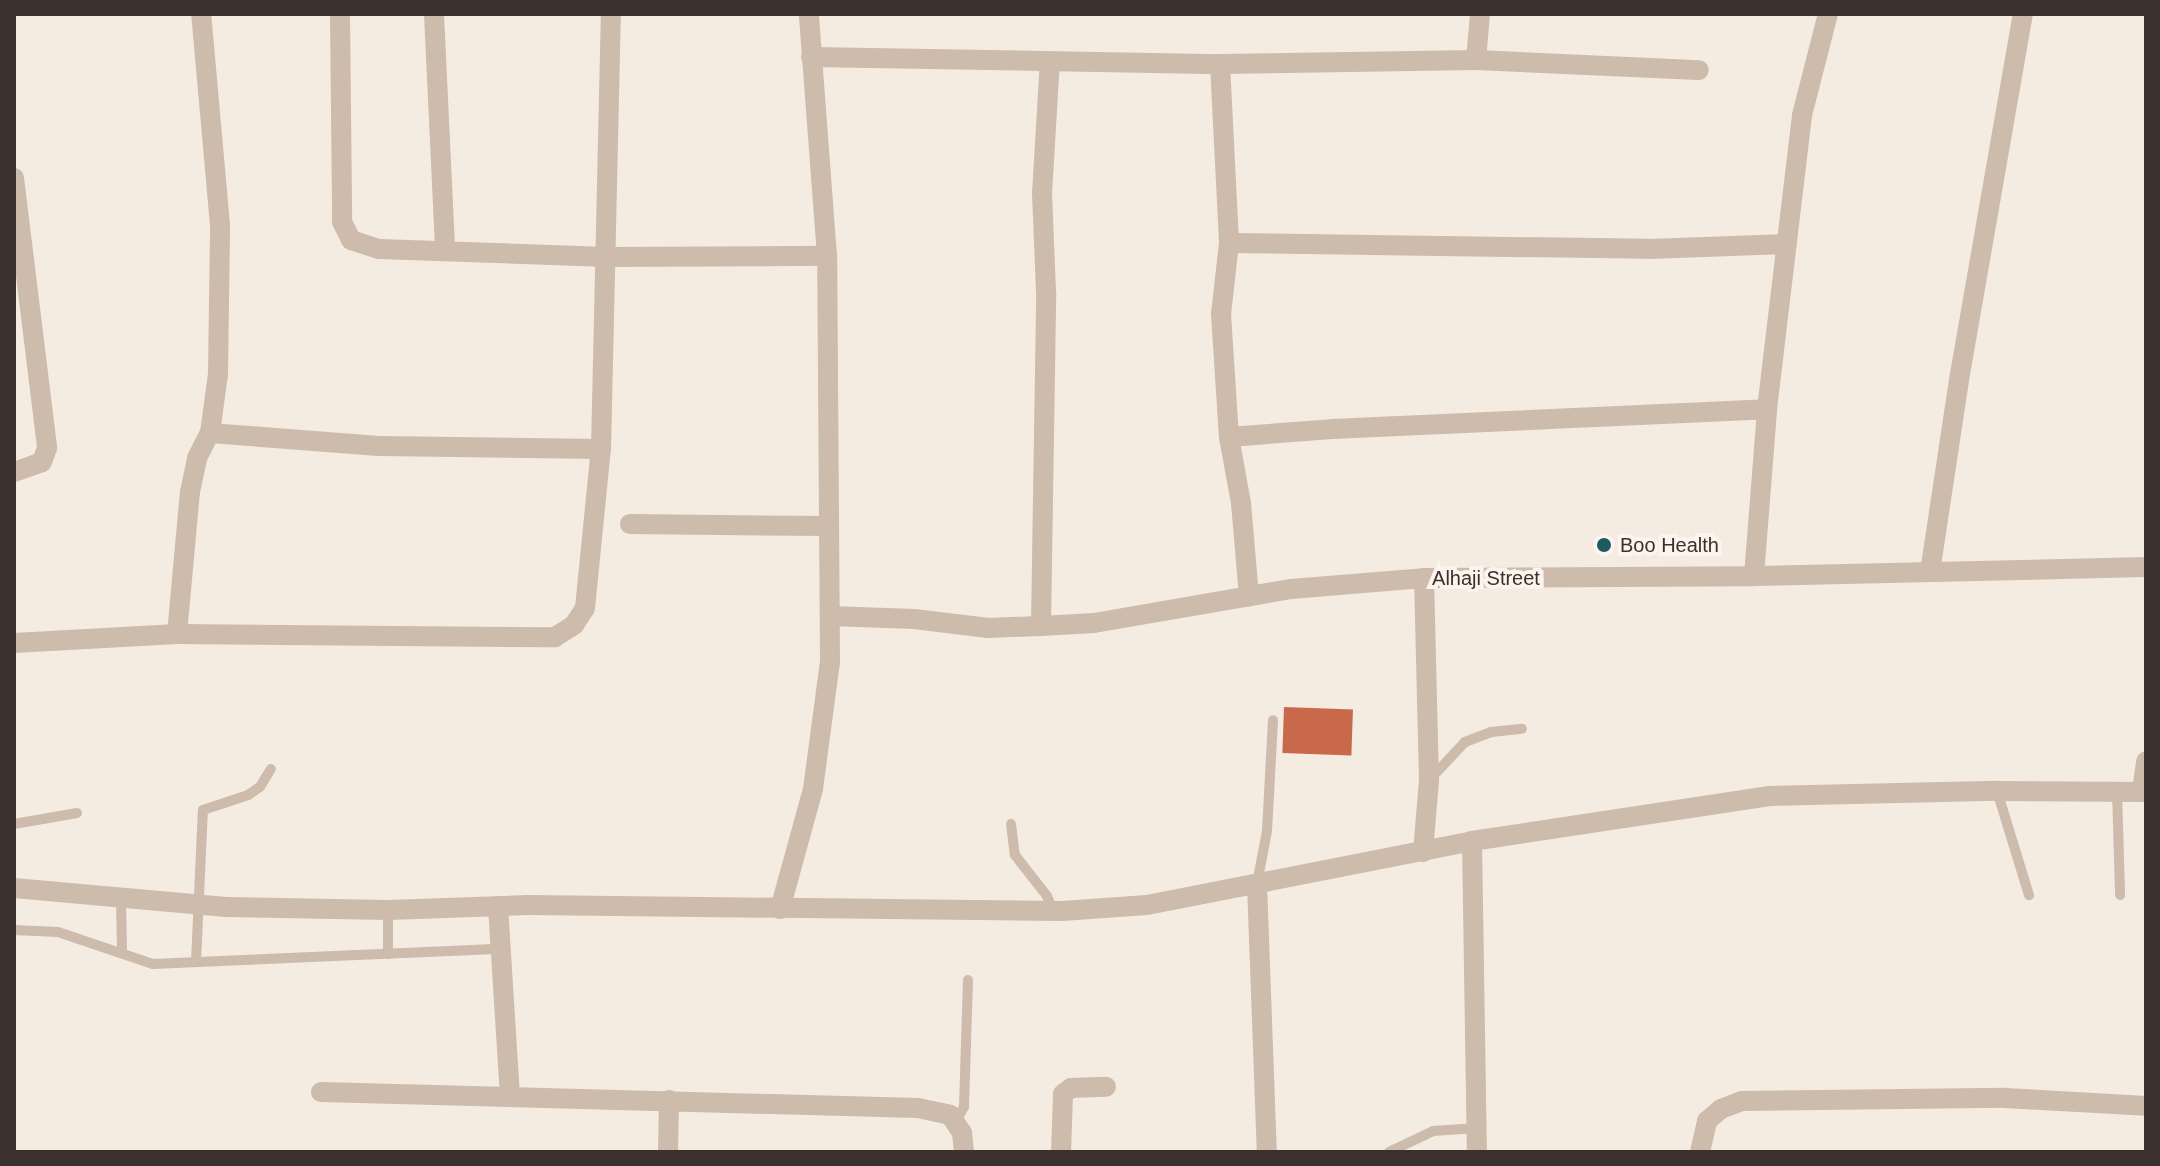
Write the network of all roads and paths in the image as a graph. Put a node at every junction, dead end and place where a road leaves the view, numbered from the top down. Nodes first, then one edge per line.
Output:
1 (201, 14) edge
2 (340, 14) edge
3 (434, 14) edge
4 (611, 14) edge
5 (809, 14) edge
6 (1480, 14) edge
7 (1828, 14) edge
8 (2023, 14) edge
9 (811, 57) junction
10 (1476, 60) junction
11 (1050, 61) junction
12 (1220, 64) junction
13 (1699, 70) dead end
14 (14, 178) edge
15 (1229, 243) junction
16 (1786, 244) junction
17 (445, 251) junction
18 (827, 256) junction
19 (608, 257) junction
20 (1767, 409) junction
21 (210, 433) junction
22 (1229, 437) junction
23 (601, 449) junction
24 (15, 472) edge
25 (630, 524) dead end
26 (829, 526) junction
27 (2146, 567) edge
28 (1930, 572) junction
29 (1754, 576) junction
30 (1424, 578) junction
31 (1249, 597) junction
32 (830, 616) junction
33 (1041, 626) junction
34 (177, 634) junction
35 (14, 643) edge
36 (1273, 720) dead end
37 (1522, 729) dead end
38 (2146, 761) edge
39 (271, 769) dead end
40 (1429, 781) junction
41 (1997, 791) junction
42 (2117, 791) junction
43 (2144, 792) edge
44 (77, 813) dead end
45 (14, 824) edge
46 (1011, 824) dead end
47 (1472, 841) junction
48 (1423, 852) junction
49 (1257, 884) junction
50 (14, 888) edge
51 (2029, 895) dead end
52 (2120, 895) dead end
53 (121, 899) junction
54 (197, 905) junction
55 (498, 906) junction
56 (780, 909) junction
57 (388, 910) junction
58 (1053, 911) junction
59 (14, 930) edge
60 (501, 949) junction
61 (122, 953) junction
62 (388, 954) junction
63 (196, 962) junction
64 (968, 980) dead end
65 (1106, 1087) dead end
66 (321, 1092) dead end
67 (510, 1097) junction
68 (669, 1100) junction
69 (2146, 1106) edge
70 (955, 1123) junction
71 (1477, 1128) junction
72 (668, 1152) edge
73 (964, 1152) edge
74 (1061, 1152) edge
75 (1267, 1152) edge
76 (1389, 1152) edge
77 (1477, 1152) edge
78 (1700, 1152) edge

1 - 21 street
2 - 17 street
3 - 17 street
4 - 19 street
5 - 9 street
6 - 10 street
7 - 16 street
8 - 28 street
9 - 11 street
9 - 18 street
10 - 12 street
10 - 13 street
11 - 12 street
11 - 33 street
12 - 15 street
14 - 24 street
15 - 16 street
15 - 22 street
16 - 20 street
17 - 19 street
18 - 19 street
18 - 26 street
19 - 23 street
20 - 22 street
20 - 29 street
21 - 23 street
21 - 34 street
22 - 31 street
23 - 34 street
25 - 26 street
26 - 32 street
27 - 28 street, Alhaji Street
28 - 29 street, Alhaji Street
29 - 30 street, Alhaji Street
30 - 31 street, Alhaji Street
30 - 40 street
31 - 33 street, Alhaji Street
32 - 33 street, Alhaji Street
32 - 56 street
34 - 35 street
36 - 49 lane
37 - 40 lane
38 - 43 street
39 - 54 lane
40 - 48 street
41 - 42 street
41 - 47 street
41 - 51 lane
42 - 43 street
42 - 52 lane
44 - 45 lane
46 - 58 lane
47 - 48 street
47 - 71 street
48 - 49 street
49 - 58 street
49 - 75 street
50 - 53 street
53 - 54 street
53 - 61 lane
54 - 57 street
54 - 63 lane
55 - 56 street
55 - 57 street
55 - 60 street
56 - 58 street
57 - 62 lane
59 - 61 lane
60 - 62 lane
60 - 67 street
61 - 63 lane
62 - 63 lane
64 - 70 lane
65 - 74 street
66 - 67 street
67 - 68 street
68 - 70 street
68 - 72 street
69 - 78 street
70 - 73 street
71 - 76 lane
71 - 77 street

